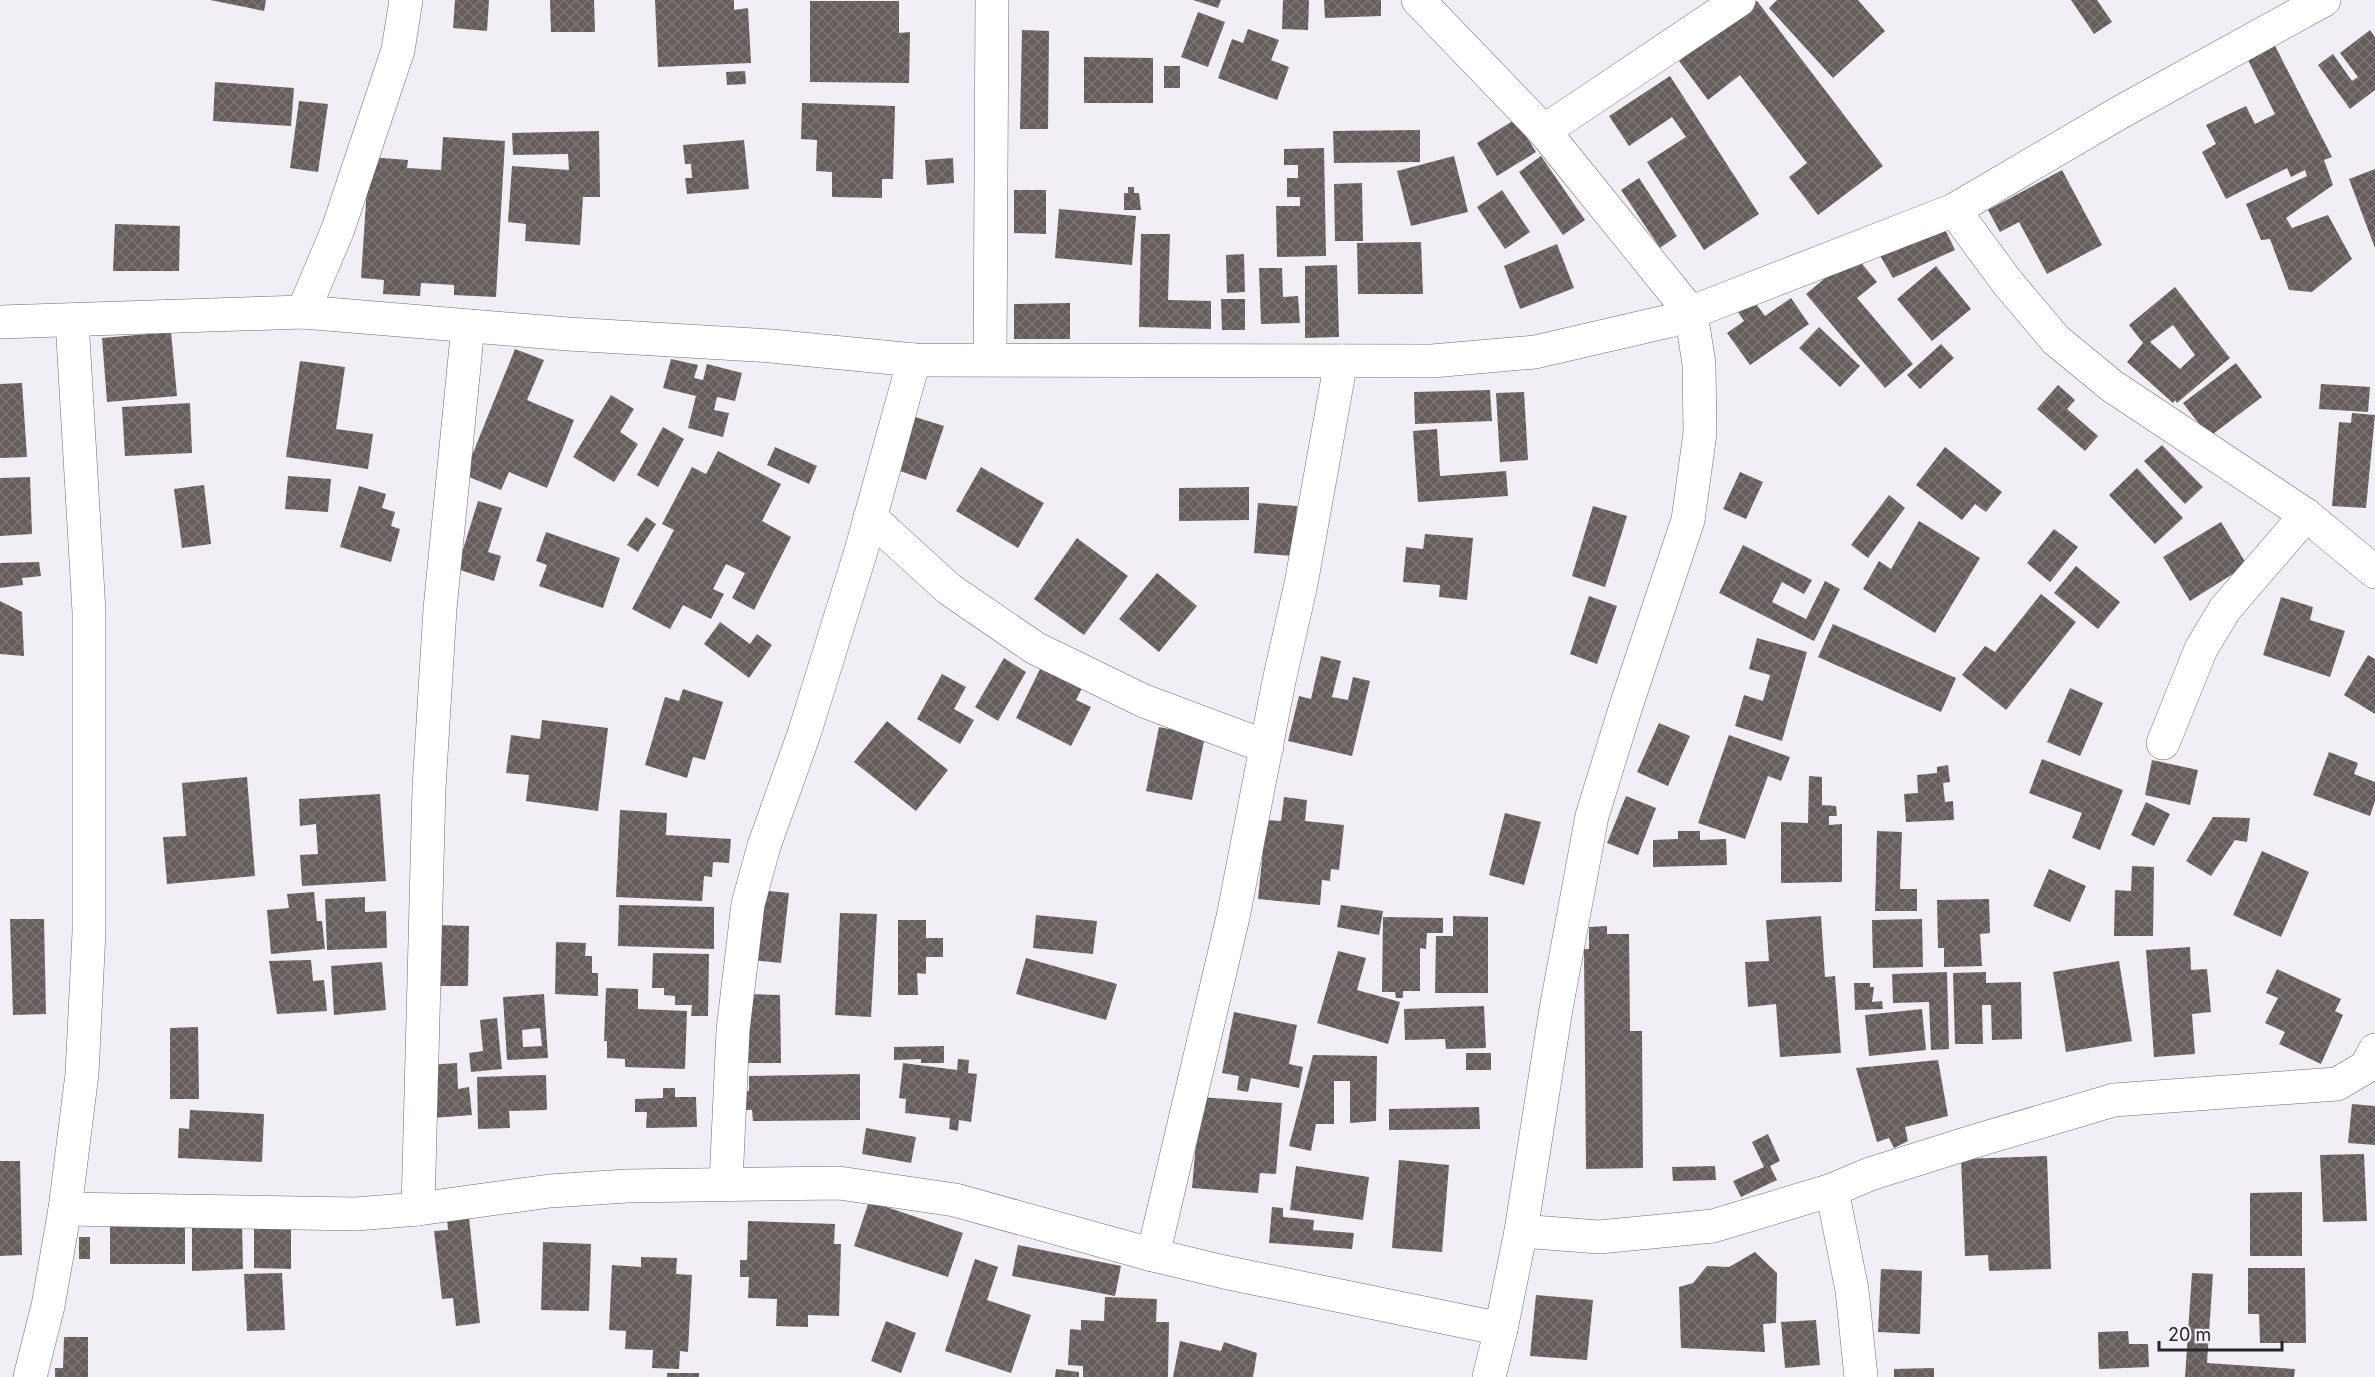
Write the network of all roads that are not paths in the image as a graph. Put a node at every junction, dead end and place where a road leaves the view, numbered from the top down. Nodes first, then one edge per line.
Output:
1 (406, 0) edge
2 (992, 0) edge
3 (1418, 0) edge
4 (1739, 0) edge
5 (2324, 0) edge
6 (1544, 131) junction
7 (1954, 210) junction
8 (303, 312) junction
9 (1691, 313) junction
10 (72, 320) junction
11 (0, 322) edge
12 (468, 326) junction
13 (990, 359) junction
14 (914, 360) junction
15 (1341, 361) junction
16 (2306, 515) junction
17 (870, 517) junction
18 (2375, 572) edge
19 (2163, 743) dead end
20 (1267, 747) junction
21 (2375, 1050) edge
22 (726, 1183) junction
23 (1832, 1190) junction
24 (65, 1209) junction
25 (418, 1209) junction
26 (1521, 1231) junction
27 (1153, 1256) junction
28 (1502, 1329) junction
29 (30, 1377) edge
30 (1489, 1377) edge
31 (1861, 1377) edge

1 - 8 street
2 - 13 street
3 - 6 street
4 - 6 street
5 - 7 street
6 - 9 street
7 - 9 street
7 - 16 street
8 - 10 street
8 - 12 street
9 - 15 street
9 - 26 street
10 - 11 street
10 - 24 street
12 - 14 street
12 - 25 street
13 - 14 street
13 - 15 street
14 - 17 street
15 - 20 street
16 - 18 street
16 - 19 street
17 - 20 street
17 - 22 street
20 - 27 street
21 - 23 street
22 - 25 street
22 - 27 street
23 - 26 street
23 - 31 street
24 - 25 street
24 - 29 street
26 - 28 street
27 - 28 street
28 - 30 street

